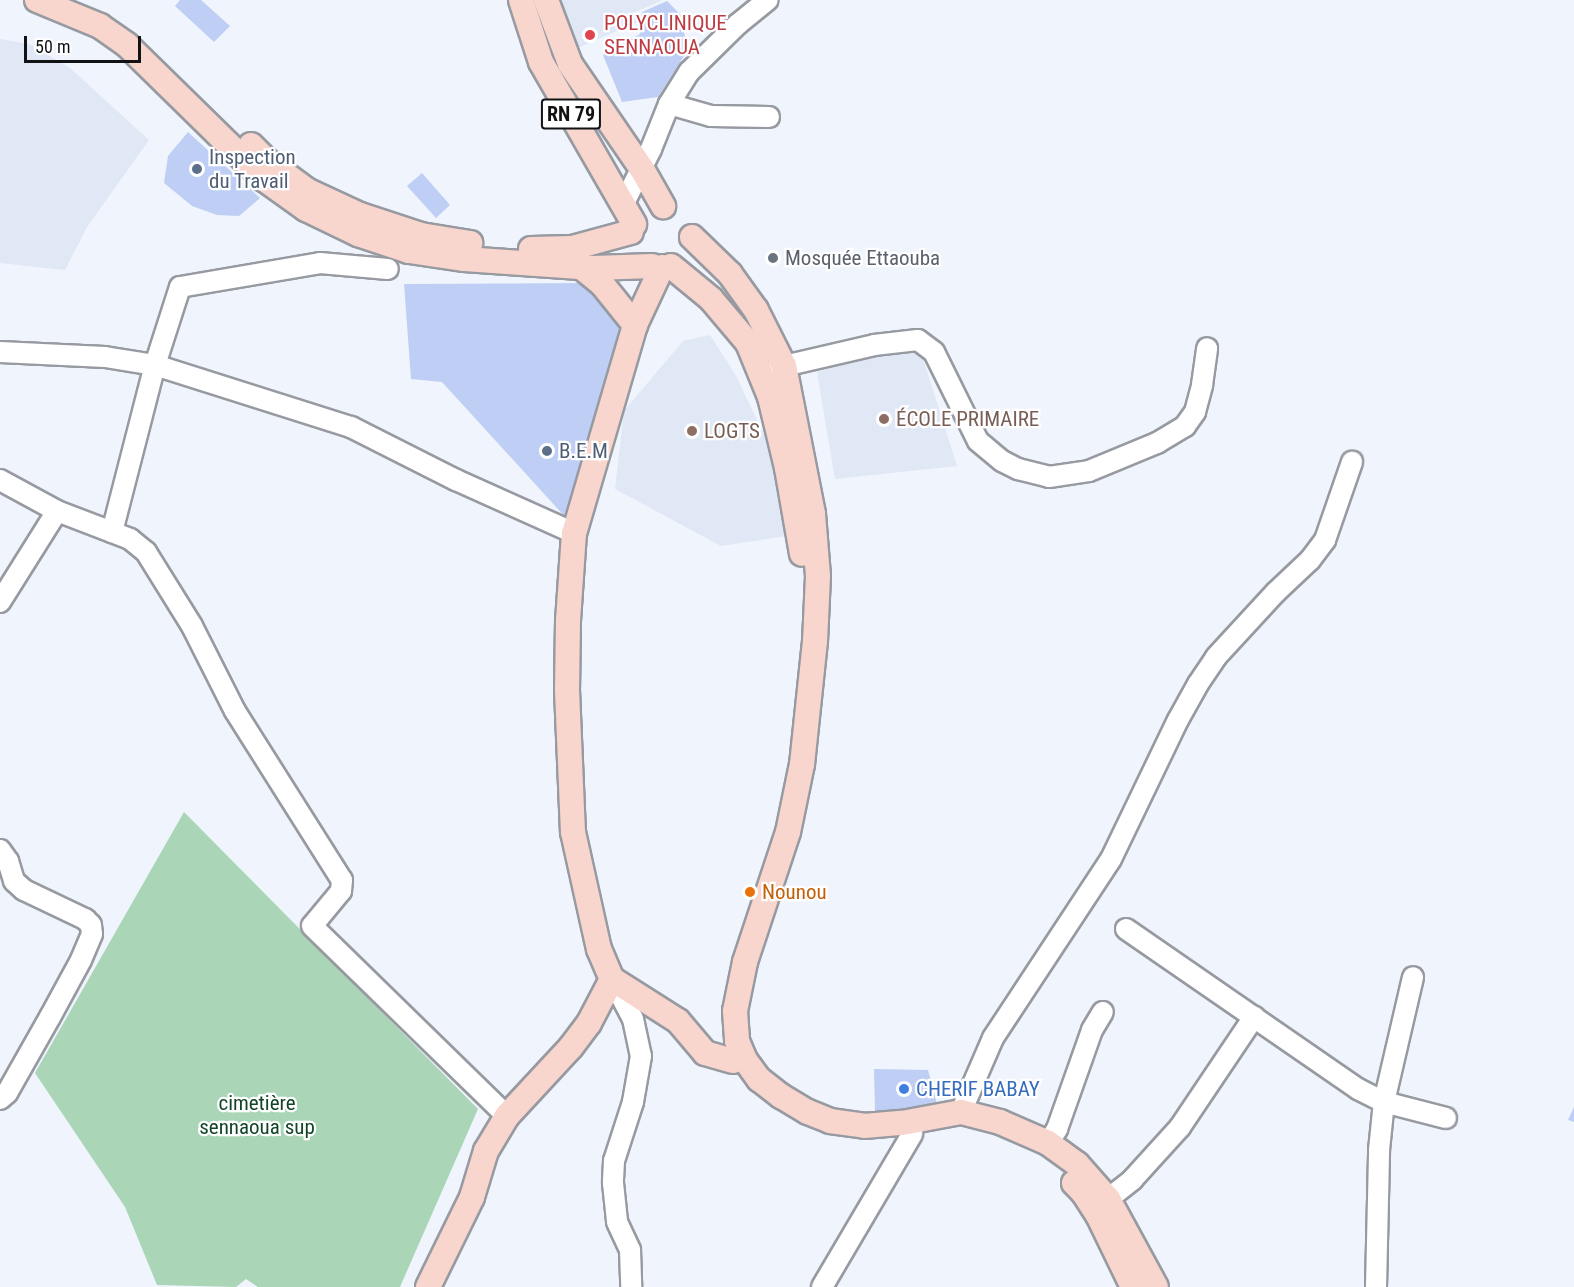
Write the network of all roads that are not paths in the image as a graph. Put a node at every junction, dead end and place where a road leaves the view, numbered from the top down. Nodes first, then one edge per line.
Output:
1 (37, 0) edge
2 (83, 0) edge
3 (520, 0) edge
4 (546, 0) edge
5 (768, 0) edge
6 (669, 104) junction
7 (769, 117) dead end
8 (642, 169) junction
9 (663, 206) junction
10 (629, 220) junction
11 (692, 237) junction
12 (662, 266) junction
13 (581, 267) junction
14 (388, 269) dead end
15 (635, 325) junction
16 (1207, 348) dead end
17 (0, 352) edge
18 (155, 365) junction
19 (784, 366) junction
20 (761, 378) junction
21 (1352, 462) dead end
22 (0, 480) edge
23 (57, 511) junction
24 (112, 532) junction
25 (574, 533) junction
26 (0, 602) edge
27 (3, 863) edge
28 (1126, 929) dead end
29 (1413, 977) dead end
30 (612, 979) junction
31 (1104, 1012) dead end
32 (1254, 1017) junction
33 (733, 1061) junction
34 (0, 1099) edge
35 (1384, 1102) junction
36 (961, 1112) junction
37 (507, 1116) junction
38 (1446, 1118) dead end
39 (912, 1134) junction
40 (1048, 1143) junction
41 (1108, 1199) junction
42 (428, 1287) edge
43 (631, 1287) edge
44 (822, 1287) edge
45 (1133, 1287) edge
46 (1156, 1287) edge
47 (1376, 1287) edge

1 - 13 main road
2 - 10 main road
3 - 10 main road, RN 79
4 - 8 main road, RN 79
5 - 6 street
6 - 7 street
6 - 8 street
8 - 9 main road, RN 79
8 - 10 street
9 - 10 main road
9 - 11 main road
10 - 12 main road
11 - 12 main road
11 - 19 main road
12 - 13 main road
12 - 15 main road
12 - 20 main road
13 - 15 main road
14 - 18 street
15 - 25 main road
16 - 19 street
17 - 18 street
18 - 24 street
18 - 25 street
19 - 20 street
19 - 36 main road
20 - 33 main road
21 - 36 street
22 - 23 street
23 - 24 street
23 - 26 street
24 - 37 street
25 - 30 main road
27 - 34 street
28 - 32 street
29 - 35 street
30 - 33 main road
30 - 37 main road
30 - 43 street
31 - 40 street
32 - 35 street
32 - 41 street
33 - 39 main road
35 - 38 street
35 - 47 street
36 - 40 main road
37 - 42 main road
39 - 44 street
39 - 45 main road
40 - 41 main road
41 - 46 main road

